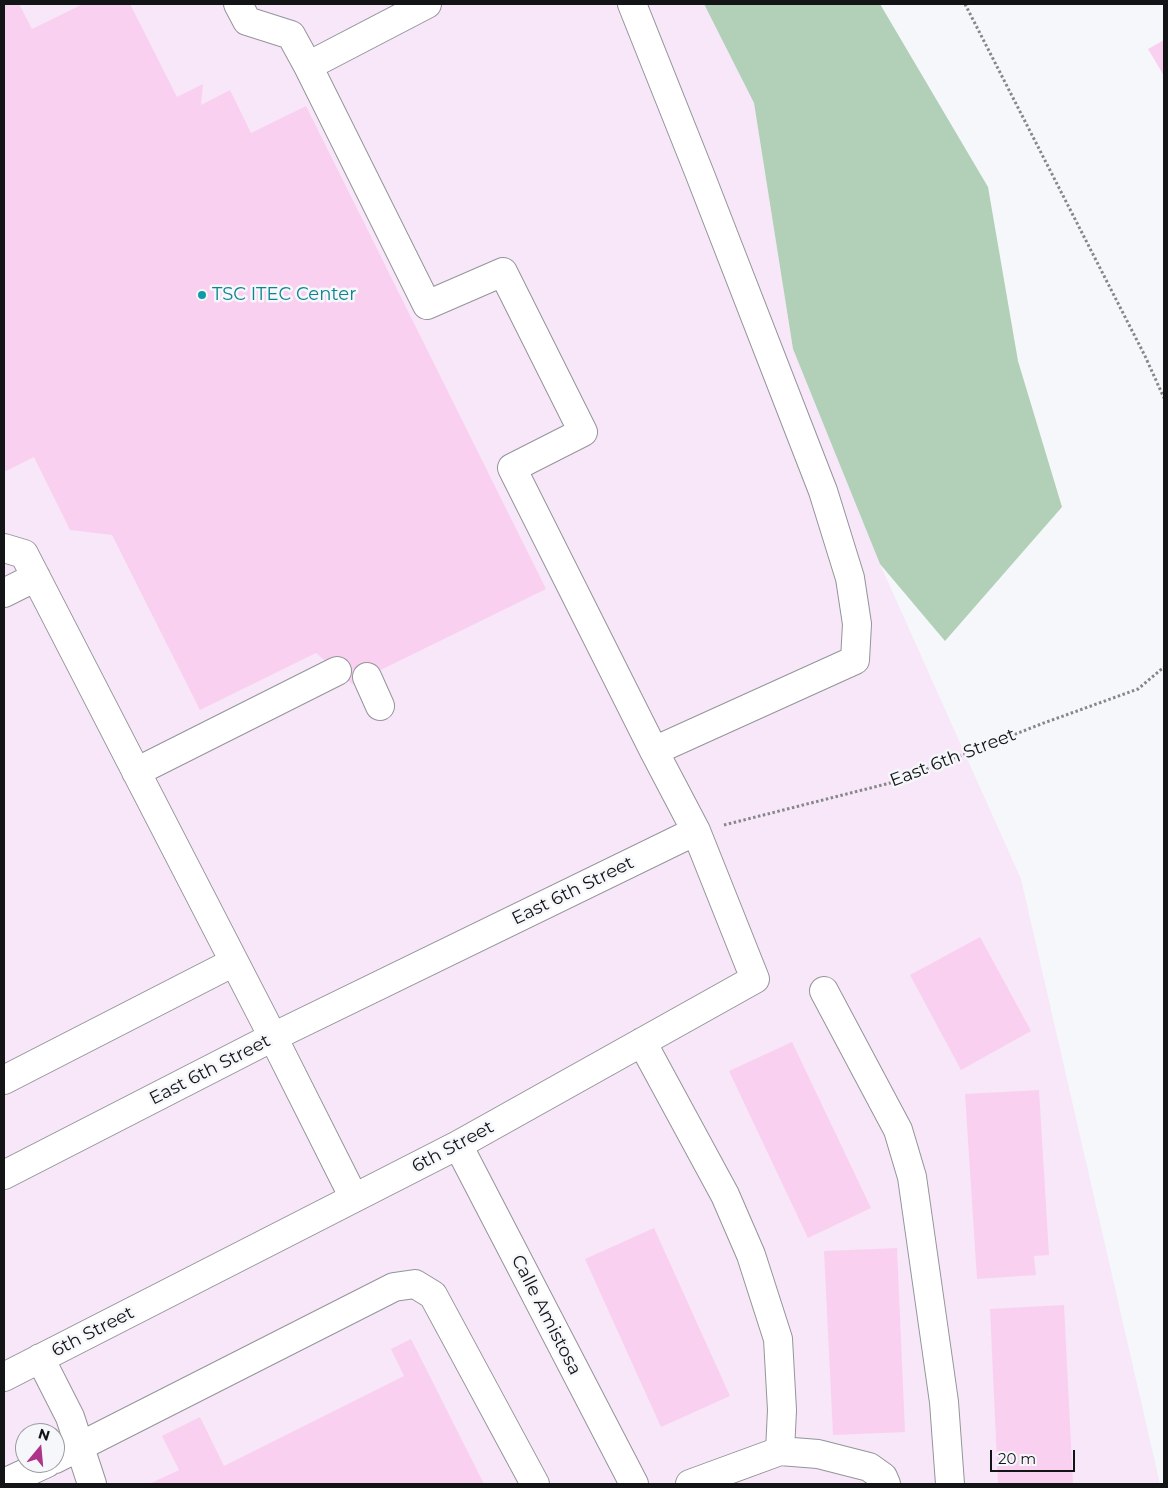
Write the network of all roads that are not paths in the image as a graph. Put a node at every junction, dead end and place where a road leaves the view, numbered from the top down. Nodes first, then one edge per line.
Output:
1 (238, 4) edge
2 (427, 4) edge
3 (632, 4) edge
4 (308, 66) junction
5 (4, 548) edge
6 (36, 577) junction
7 (4, 593) edge
8 (337, 671) dead end
9 (367, 677) dead end
10 (380, 706) dead end
11 (654, 751) junction
12 (136, 772) junction
13 (696, 831) junction
14 (234, 962) junction
15 (824, 991) dead end
16 (273, 1038) junction
17 (642, 1042) junction
18 (4, 1080) edge
19 (458, 1145) junction
20 (4, 1175) edge
21 (354, 1198) junction
22 (40, 1358) junction
23 (4, 1377) edge
24 (81, 1447) junction
25 (780, 1451) junction
26 (65, 1454) edge
27 (25, 1473) edge
28 (4, 1483) edge
29 (92, 1484) edge
30 (535, 1484) edge
31 (634, 1484) edge
32 (690, 1484) edge
33 (886, 1484) edge
34 (950, 1484) edge

1 - 4 street
2 - 4 street
3 - 11 street
4 - 11 street
5 - 6 street
6 - 7 street
6 - 12 street
8 - 12 street
9 - 10 street
11 - 13 street
12 - 14 street
13 - 16 street, East 6th Street
13 - 17 street, 6th Street
14 - 16 street
14 - 18 street
15 - 34 street
16 - 20 street, East 6th Street
16 - 21 street
17 - 19 street, 6th Street
17 - 25 street
19 - 21 street, 6th Street
19 - 31 street, Calle Amistosa
21 - 22 street, 6th Street
22 - 23 street, 6th Street
22 - 24 street
24 - 26 street
24 - 29 street
24 - 30 street
25 - 32 street
25 - 33 street
27 - 28 street

